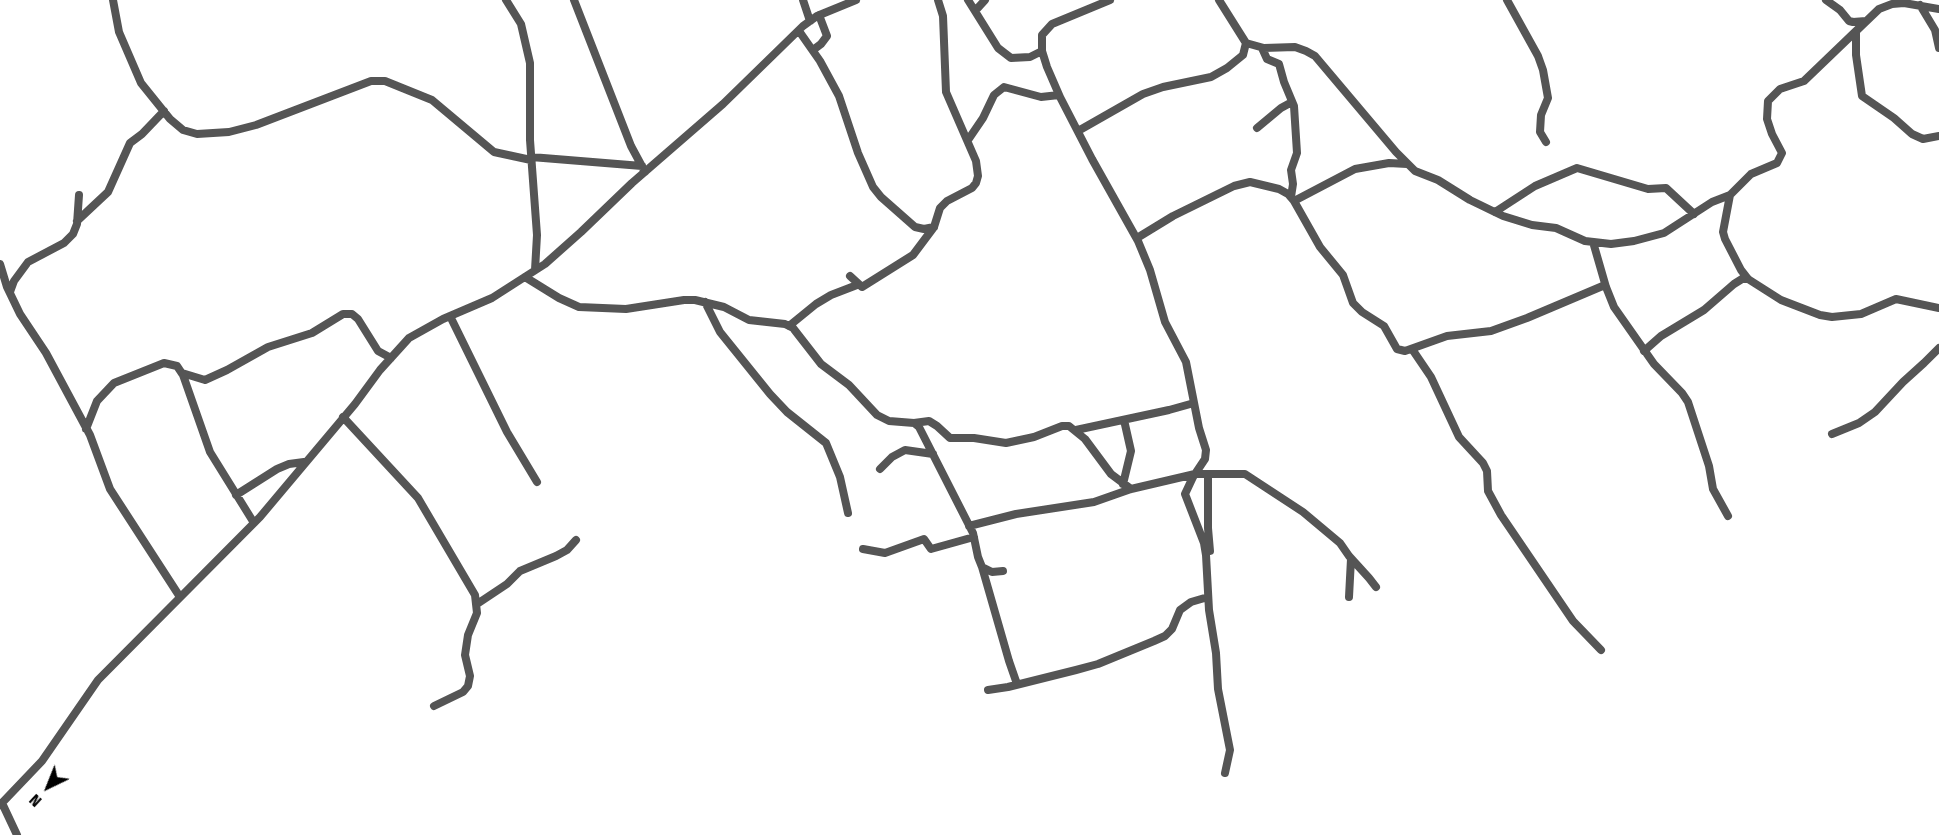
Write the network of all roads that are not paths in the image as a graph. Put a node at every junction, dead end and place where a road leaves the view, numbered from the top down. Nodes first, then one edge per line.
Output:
1 (113, 0) edge
2 (506, 0) edge
3 (574, 0) edge
4 (803, 0) edge
5 (856, 0) edge
6 (938, 0) edge
7 (968, 0) edge
8 (985, 0) edge
9 (1110, 0) edge
10 (1219, 0) edge
11 (1507, 0) edge
12 (1826, 0) edge
13 (1902, 2) edge
14 (1918, 3) edge
15 (1939, 9) edge
16 (975, 11) junction
17 (819, 15) junction
18 (810, 21) junction
19 (1866, 21) junction
20 (799, 31) junction
21 (1856, 32) junction
22 (1246, 44) junction
23 (1262, 48) junction
24 (1939, 48) edge
25 (813, 50) junction
26 (1042, 51) junction
27 (1059, 95) junction
28 (1292, 102) junction
29 (164, 111) junction
30 (1257, 128) dead end
31 (1078, 131) junction
32 (1939, 136) edge
33 (968, 140) junction
34 (1546, 142) dead end
35 (531, 158) junction
36 (1407, 164) junction
37 (643, 169) junction
38 (79, 195) dead end
39 (1730, 195) junction
40 (1292, 199) junction
41 (1495, 212) junction
42 (1694, 214) junction
43 (77, 221) junction
44 (934, 227) junction
45 (1137, 238) junction
46 (1593, 242) junction
47 (0, 264) edge
48 (535, 270) junction
49 (850, 276) dead end
50 (525, 277) junction
51 (1748, 279) junction
52 (857, 285) junction
53 (1605, 285) junction
54 (10, 292) junction
55 (705, 302) junction
56 (1939, 308) edge
57 (450, 316) junction
58 (789, 326) junction
59 (1939, 348) edge
60 (1412, 349) junction
61 (1644, 351) junction
62 (391, 358) junction
63 (182, 373) junction
64 (1194, 403) junction
65 (343, 417) junction
66 (1124, 420) junction
67 (914, 423) junction
68 (86, 429) junction
69 (1076, 430) junction
70 (1832, 434) dead end
71 (933, 454) junction
72 (304, 462) junction
73 (880, 469) dead end
74 (1195, 474) junction
75 (1208, 474) junction
76 (537, 482) dead end
77 (1123, 484) junction
78 (1131, 489) junction
79 (236, 495) junction
80 (848, 513) dead end
81 (1728, 516) dead end
82 (254, 523) junction
83 (969, 526) junction
84 (974, 537) junction
85 (576, 540) dead end
86 (863, 549) dead end
87 (1352, 559) junction
88 (982, 567) junction
89 (1003, 571) dead end
90 (1208, 579) junction
91 (1376, 587) dead end
92 (180, 597) junction
93 (1208, 597) junction
94 (1349, 597) dead end
95 (477, 604) junction
96 (1601, 650) dead end
97 (1017, 684) junction
98 (988, 690) dead end
99 (434, 706) dead end
100 (1225, 773) dead end
101 (1, 804) edge
102 (17, 835) edge

1 - 29 street
2 - 35 street
3 - 37 street
4 - 18 street
5 - 17 street
6 - 33 street
7 - 16 street
8 - 16 street
9 - 26 street
10 - 22 street
11 - 34 street
12 - 19 street
13 - 14 street
13 - 19 street
14 - 15 street
14 - 24 street
16 - 26 street
17 - 18 street
17 - 25 street
18 - 20 street
19 - 21 street
20 - 25 street
20 - 37 street
21 - 32 street
21 - 39 street
22 - 23 street
22 - 31 street
23 - 28 street
23 - 36 street
25 - 44 street
26 - 27 street
27 - 31 street
27 - 33 street
28 - 30 street
28 - 40 street
29 - 35 street
29 - 43 street
31 - 45 street
33 - 44 street
35 - 37 street
35 - 48 street
36 - 40 street
36 - 41 street
37 - 48 street
38 - 43 street
39 - 42 street
39 - 51 street
40 - 45 street
40 - 60 street
41 - 42 street
41 - 46 street
42 - 46 street
43 - 54 street
44 - 52 street
45 - 64 street
46 - 53 street
47 - 54 street
48 - 50 street
49 - 52 street
50 - 55 street
50 - 57 street
51 - 56 street
51 - 61 street
52 - 58 street
53 - 60 street
53 - 61 street
54 - 68 street
55 - 58 street
55 - 80 street
57 - 62 street
57 - 76 street
58 - 67 street
59 - 70 street
60 - 96 street
61 - 81 street
62 - 63 street
62 - 65 street
63 - 68 street
63 - 79 street
64 - 66 street
64 - 74 street
65 - 72 street
65 - 95 street
66 - 69 street
66 - 77 street
67 - 69 street
67 - 71 street
68 - 92 street
69 - 77 street
71 - 73 street
71 - 83 street
72 - 79 street
72 - 82 street
74 - 75 street
74 - 78 street
74 - 90 street
75 - 87 street
75 - 90 street
77 - 78 street
78 - 83 street
79 - 82 street
82 - 92 street
83 - 84 street
84 - 86 street
84 - 88 street
85 - 95 street
87 - 91 street
87 - 94 street
88 - 89 street
88 - 97 street
90 - 93 street
92 - 101 street
93 - 97 street
93 - 100 street
95 - 99 street
97 - 98 street
101 - 102 street

